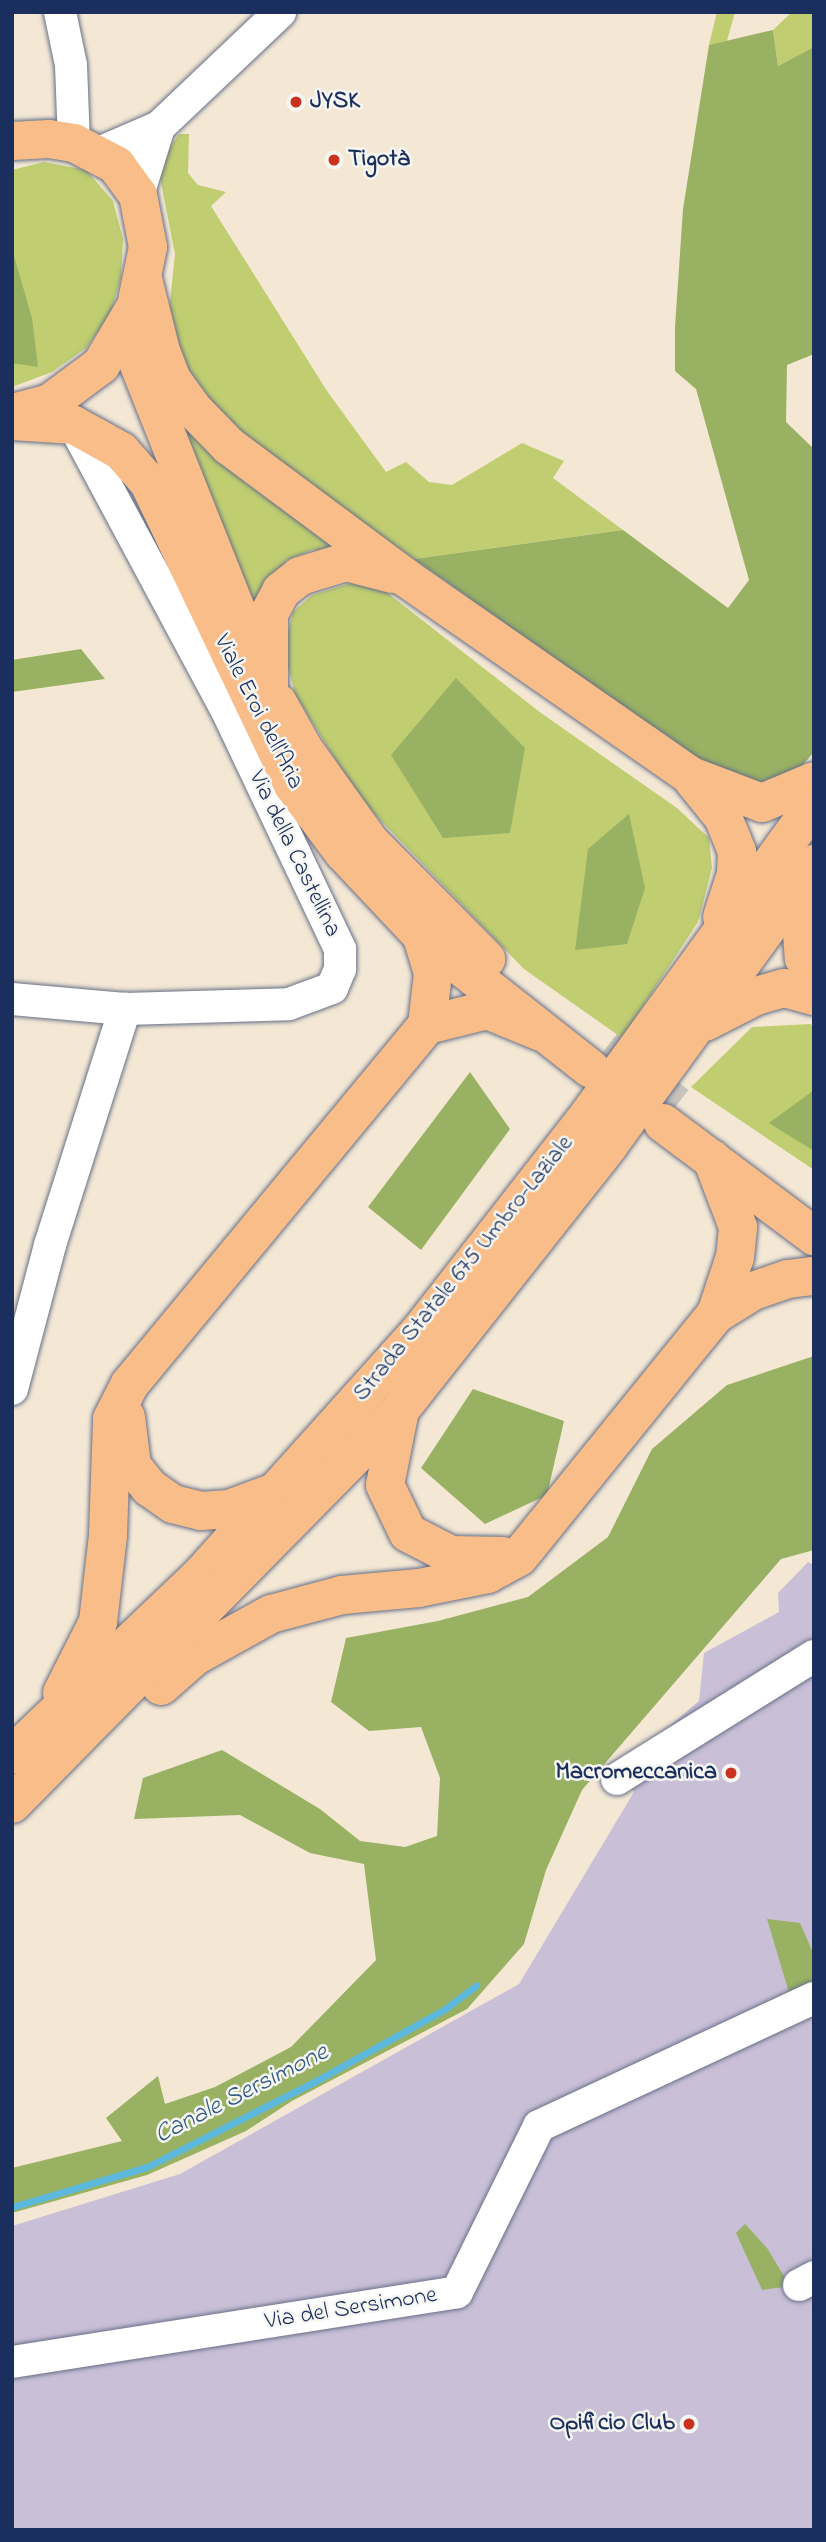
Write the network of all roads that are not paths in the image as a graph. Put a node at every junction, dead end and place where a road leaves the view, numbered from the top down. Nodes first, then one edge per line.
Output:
1 (60, 12) edge
2 (280, 12) edge
3 (159, 127) junction
4 (12, 141) edge
5 (86, 148) junction
6 (138, 195) junction
7 (143, 279) junction
8 (125, 330) junction
9 (12, 413) edge
10 (12, 421) edge
11 (74, 425) junction
12 (405, 578) junction
13 (269, 686) junction
14 (691, 776) junction
15 (814, 781) edge
16 (814, 805) edge
17 (813, 865) edge
18 (721, 933) junction
19 (422, 936) junction
20 (814, 972) edge
21 (814, 996) edge
22 (12, 999) edge
23 (125, 1009) junction
24 (700, 1024) junction
25 (427, 1026) junction
26 (541, 1032) junction
27 (712, 1159) junction
28 (814, 1204) edge
29 (814, 1236) edge
30 (814, 1276) edge
31 (716, 1314) junction
32 (130, 1384) junction
33 (12, 1389) edge
34 (400, 1410) junction
35 (277, 1491) junction
36 (519, 1557) junction
37 (814, 1656) edge
38 (55, 1740) junction
39 (12, 1755) edge
40 (618, 1779) dead end
41 (12, 1804) edge
42 (814, 1997) edge
43 (12, 2362) edge

1 - 5 street
2 - 3 street
3 - 5 street
3 - 6 street
4 - 5 main road
5 - 6 main road
6 - 7 main road
7 - 8 main road
7 - 12 main road
8 - 9 main road
8 - 13 main road, Viale Eroi dell'Aria
10 - 11 main road, Viale Eroi dell'Aria
11 - 19 main road, Viale Eroi dell'Aria
11 - 23 street, Via della Castellina
12 - 13 main road
12 - 14 main road
13 - 26 main road, Viale Eroi dell'Aria
14 - 15 main road
14 - 18 main road
16 - 18 main road, Strada Statale 675 Umbro-Laziale
17 - 20 main road
17 - 24 main road, Strada Statale 675 Umbro-Laziale
18 - 35 main road, Strada Statale 675 Umbro-Laziale
19 - 25 main road
19 - 26 main road, Viale Eroi dell'Aria
21 - 24 main road
22 - 23 street, Via della Castellina
23 - 33 street
24 - 34 main road, Strada Statale 675 Umbro-Laziale
25 - 26 main road
25 - 32 main road
27 - 28 main road
27 - 29 main road
27 - 31 main road
30 - 31 main road
31 - 36 main road
32 - 35 main road
32 - 38 main road
34 - 36 main road
34 - 38 main road, Strada Statale 675 Umbro-Laziale
35 - 38 main road, Strada Statale 675 Umbro-Laziale
36 - 38 main road
37 - 40 street
38 - 39 main road, Strada Statale 675 Umbro-Laziale
38 - 41 main road, Strada Statale 675 Umbro-Laziale
42 - 43 street, Via del Sersimone

